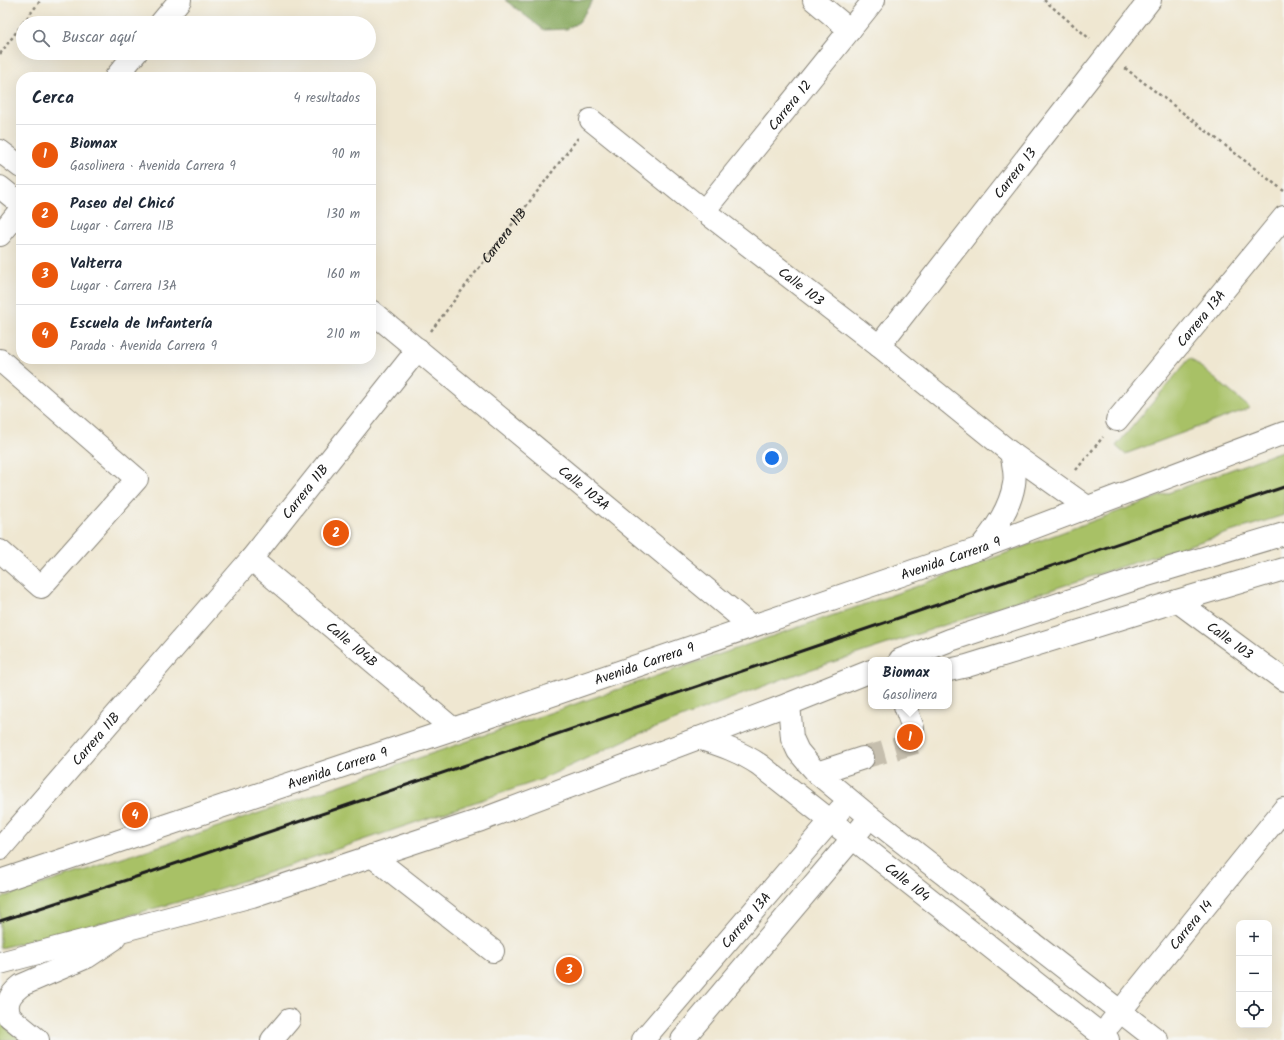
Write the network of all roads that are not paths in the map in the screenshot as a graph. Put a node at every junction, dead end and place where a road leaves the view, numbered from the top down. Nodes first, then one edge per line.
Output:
1 (180, 0) edge
2 (814, 0) edge
3 (874, 0) edge
4 (1150, 0) edge
5 (167, 16) edge
6 (850, 30) junction
7 (130, 60) edge
8 (120, 72) edge
9 (591, 120) road end
10 (0, 151) edge
11 (16, 163) edge
12 (0, 187) edge
13 (16, 200) edge
14 (704, 210) junction
15 (16, 215) edge
16 (1284, 217) edge
17 (0, 235) edge
18 (376, 316) edge
19 (879, 346) junction
20 (418, 349) junction
21 (3, 368) edge
22 (1117, 420) road end
23 (1284, 433) edge
24 (1011, 453) junction
25 (1087, 507) junction
26 (1284, 534) edge
27 (980, 548) junction
28 (0, 551) edge
29 (251, 559) junction
30 (1284, 569) edge
31 (1177, 601) junction
32 (751, 626) junction
33 (908, 657) edge
34 (952, 669) edge
35 (868, 672) edge
36 (1284, 680) edge
37 (868, 687) edge
38 (788, 704) junction
39 (906, 709) edge
40 (913, 728) tunnel mouth
41 (453, 729) junction
42 (698, 738) junction
43 (863, 758) tunnel mouth
44 (817, 773) junction
45 (849, 799) junction
46 (1284, 809) edge
47 (870, 817) junction
48 (831, 821) junction
49 (853, 838) junction
50 (0, 848) edge
51 (372, 856) junction
52 (0, 881) edge
53 (132, 928) junction
54 (493, 951) dead end
55 (0, 963) edge
56 (1119, 1012) junction
57 (5, 1013) edge
58 (288, 1020) dead end
59 (1101, 1038) edge
60 (38, 1040) edge
61 (272, 1040) edge
62 (643, 1040) edge
63 (682, 1040) edge
64 (1157, 1040) edge

1 - 5 street
2 - 6 street
3 - 6 street, Carrera 12
4 - 19 street, Carrera 13
6 - 14 street, Carrera 12
7 - 8 street
9 - 14 street, Calle 103
10 - 11 street
12 - 13 street
14 - 19 street, Calle 103
15 - 17 street
16 - 22 street, Carrera 13A
18 - 20 street, Calle 103A
19 - 24 street, Calle 103
20 - 29 street, Carrera 11B
20 - 32 street, Calle 103A
21 - 28 street
23 - 25 street, Avenida Carrera 9
24 - 25 street, Calle 103
24 - 27 street
25 - 27 street, Avenida Carrera 9
26 - 33 street
27 - 32 street, Avenida Carrera 9
29 - 41 street, Calle 104B
29 - 50 street, Carrera 11B
30 - 31 street
31 - 34 street
31 - 36 street, Calle 103
32 - 41 street, Avenida Carrera 9
35 - 38 street
37 - 38 street
38 - 42 street
38 - 44 street, Calle 104
39 - 40 street
41 - 52 street, Avenida Carrera 9
42 - 48 street, Calle 104
42 - 51 street
43 - 44 street
44 - 45 street, Calle 104
45 - 47 street, Calle 104
45 - 48 street, Carrera 13A
46 - 56 street, Carrera 14
47 - 49 street, Carrera 13A
47 - 56 street, Calle 104
48 - 49 street, Calle 104
48 - 62 street, Carrera 13A
49 - 59 street, Calle 104
49 - 63 street, Carrera 13A
51 - 53 street
51 - 54 street
53 - 55 street
53 - 57 street
56 - 59 street, Carrera 14
56 - 64 street, Calle 104
57 - 60 street
58 - 61 street

